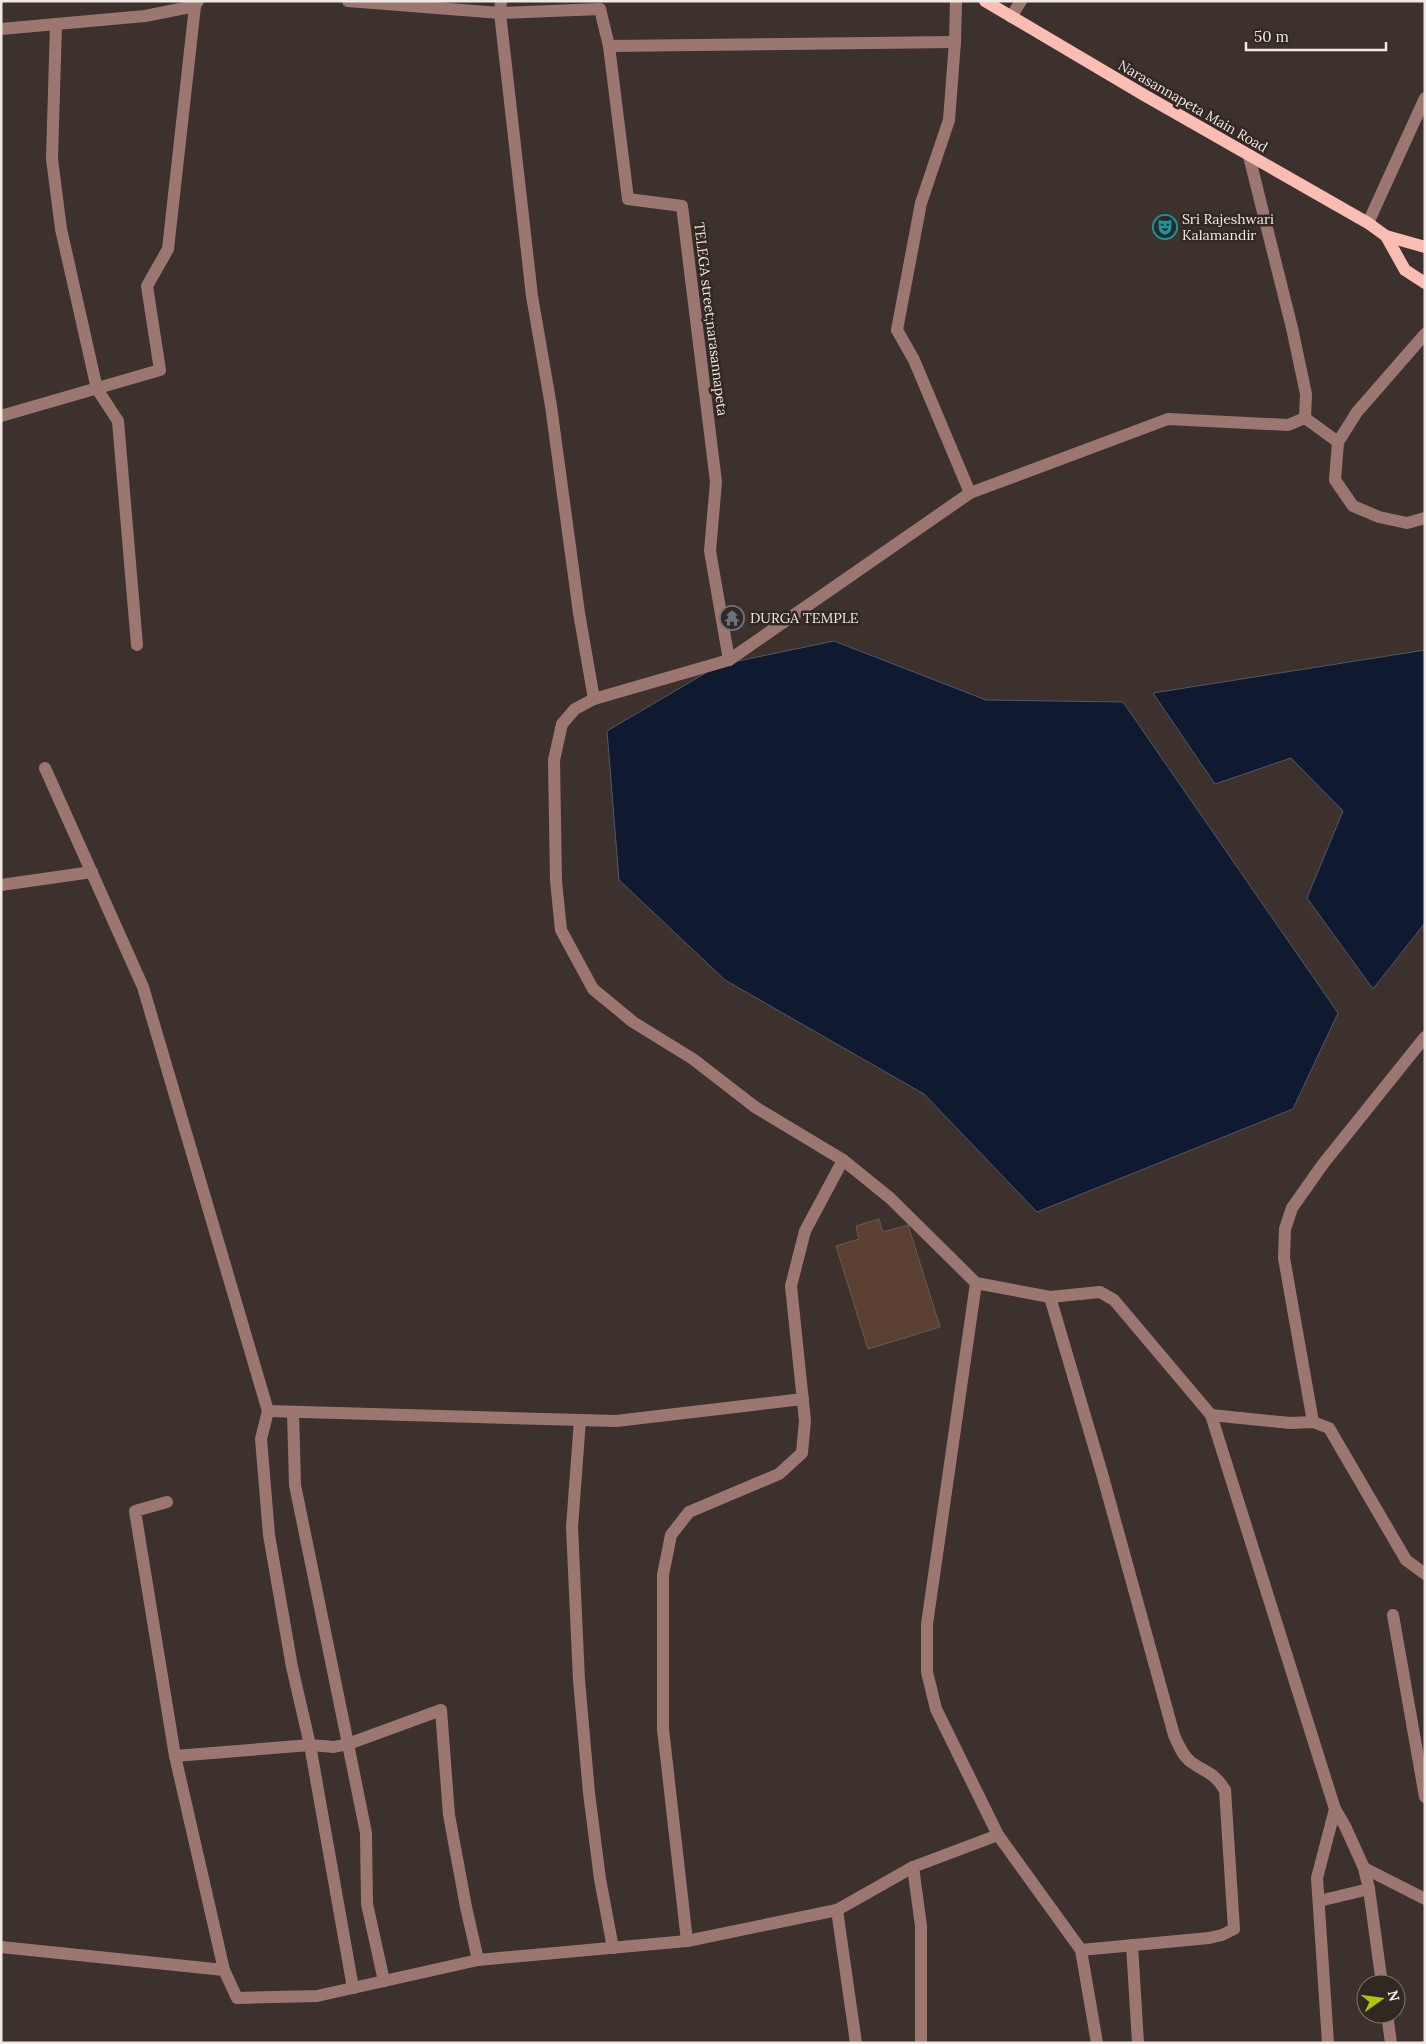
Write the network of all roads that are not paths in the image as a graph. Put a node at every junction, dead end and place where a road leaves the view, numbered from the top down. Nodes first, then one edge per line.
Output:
1 (348, 1) edge
2 (956, 1) edge
3 (985, 1) edge
4 (1021, 1) edge
5 (384, 3) edge
6 (196, 4) edge
7 (501, 7) edge
8 (1011, 16) junction
9 (56, 24) junction
10 (1, 29) edge
11 (956, 42) junction
12 (609, 46) junction
13 (1425, 98) edge
14 (1249, 156) junction
15 (1368, 223) junction
16 (1386, 236) junction
17 (1425, 247) edge
18 (1425, 283) edge
19 (1425, 334) edge
20 (97, 389) junction
21 (1, 416) edge
22 (1304, 418) junction
23 (1338, 442) junction
24 (970, 493) junction
25 (1425, 518) edge
26 (136, 645) dead end
27 (729, 660) junction
28 (594, 699) junction
29 (45, 768) dead end
30 (92, 872) junction
31 (1, 885) edge
32 (1425, 1037) edge
33 (843, 1160) junction
34 (976, 1283) junction
35 (1050, 1297) junction
36 (803, 1399) junction
37 (268, 1411) junction
38 (293, 1412) junction
39 (1211, 1415) junction
40 (580, 1420) junction
41 (1313, 1422) junction
42 (167, 1502) dead end
43 (1425, 1574) edge
44 (1393, 1615) dead end
45 (348, 1744) junction
46 (310, 1745) junction
47 (175, 1756) junction
48 (1425, 1797) edge
49 (1335, 1809) junction
50 (998, 1835) junction
51 (913, 1867) junction
52 (1364, 1868) junction
53 (1369, 1889) junction
54 (1425, 1899) edge
55 (1319, 1901) junction
56 (837, 1910) junction
57 (687, 1941) junction
58 (1132, 1945) junction
59 (1, 1947) edge
60 (613, 1948) junction
61 (1081, 1950) junction
62 (478, 1960) junction
63 (224, 1970) junction
64 (1381, 1974) edge
65 (384, 1981) junction
66 (353, 1988) junction
67 (1388, 2024) edge
68 (856, 2043) edge
69 (921, 2043) edge
70 (1097, 2043) edge
71 (1138, 2043) edge
72 (1328, 2043) edge
73 (1391, 2043) edge

1 - 5 street
2 - 11 street
3 - 8 main road, Narasannapeta Main Road
4 - 8 street
5 - 7 street
6 - 9 street
6 - 20 street
7 - 12 street, TELEGA street;narasannapeta
7 - 28 street
8 - 14 main road, Narasannapeta Main Road
9 - 10 street
9 - 20 street
11 - 12 street
11 - 24 street
12 - 27 street, TELEGA street;narasannapeta
13 - 15 street
14 - 15 main road, Narasannapeta Main Road
14 - 22 street
15 - 16 main road, Narasannapeta Main Road
16 - 17 main road, Narasannapeta Main Road
16 - 18 main road, Narasannapeta Main Road
19 - 23 street
20 - 21 street
20 - 26 street
22 - 23 street
22 - 24 street
23 - 25 street
24 - 27 street
27 - 28 street
28 - 33 street
29 - 30 street
30 - 31 street
30 - 37 street
32 - 41 street
33 - 34 street
33 - 36 street
34 - 35 street
34 - 50 street
35 - 39 street
35 - 58 street
36 - 40 street
36 - 57 street
37 - 38 street
37 - 46 street
38 - 40 street
38 - 45 street
39 - 41 street
39 - 49 street
40 - 60 street
41 - 43 street
42 - 47 street
44 - 48 street
45 - 46 street
45 - 62 street
45 - 65 street
46 - 47 street
46 - 66 street
47 - 63 street
49 - 52 street
49 - 55 street
50 - 51 street
50 - 61 street
51 - 56 street
51 - 69 street
52 - 53 street
52 - 54 street
53 - 55 street
53 - 64 street
55 - 72 street
56 - 57 street
56 - 68 street
57 - 60 street
58 - 61 street
58 - 71 street
59 - 63 street
60 - 62 street
61 - 70 street
62 - 65 street
63 - 66 street
65 - 66 street
67 - 73 street

